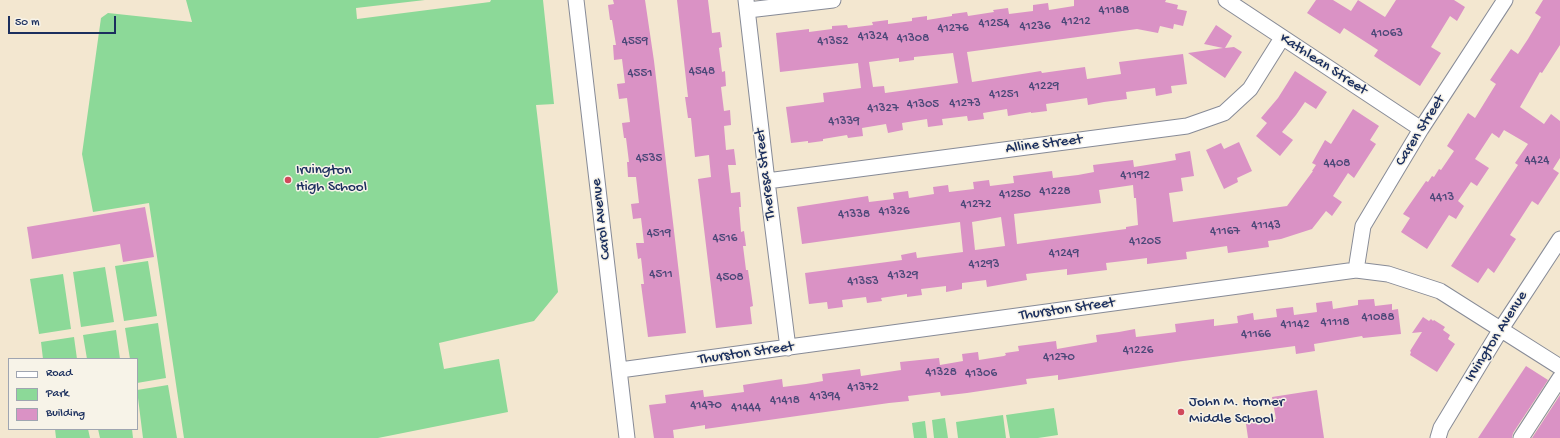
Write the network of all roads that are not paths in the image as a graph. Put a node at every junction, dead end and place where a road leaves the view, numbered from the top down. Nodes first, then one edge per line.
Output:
1 (576, 0) edge
2 (833, 0) edge
3 (1226, 0) edge
4 (1505, 0) edge
5 (747, 5) edge
6 (1282, 38) junction
7 (1421, 130) junction
8 (767, 181) junction
9 (1560, 239) edge
10 (1356, 270) junction
11 (1501, 329) junction
12 (788, 348) junction
13 (1560, 367) edge
14 (620, 370) junction
15 (1560, 378) edge
16 (627, 438) edge
17 (1438, 438) edge
18 (1521, 438) edge

1 - 14 street, Carol Avenue
2 - 5 street
3 - 6 street, Kathlean Street
4 - 7 street, Caren Street
5 - 8 street, Theresa Street
6 - 7 street, Kathlean Street
6 - 8 street, Alline Street
7 - 10 street, Caren Street
8 - 12 street, Theresa Street
9 - 11 street, Irvington Avenue
10 - 11 street, Thurston Street
10 - 12 street, Thurston Street
11 - 13 street, Thurston Street
11 - 17 street, Irvington Avenue
12 - 14 street, Thurston Street
14 - 16 street, Carol Avenue
15 - 18 street

